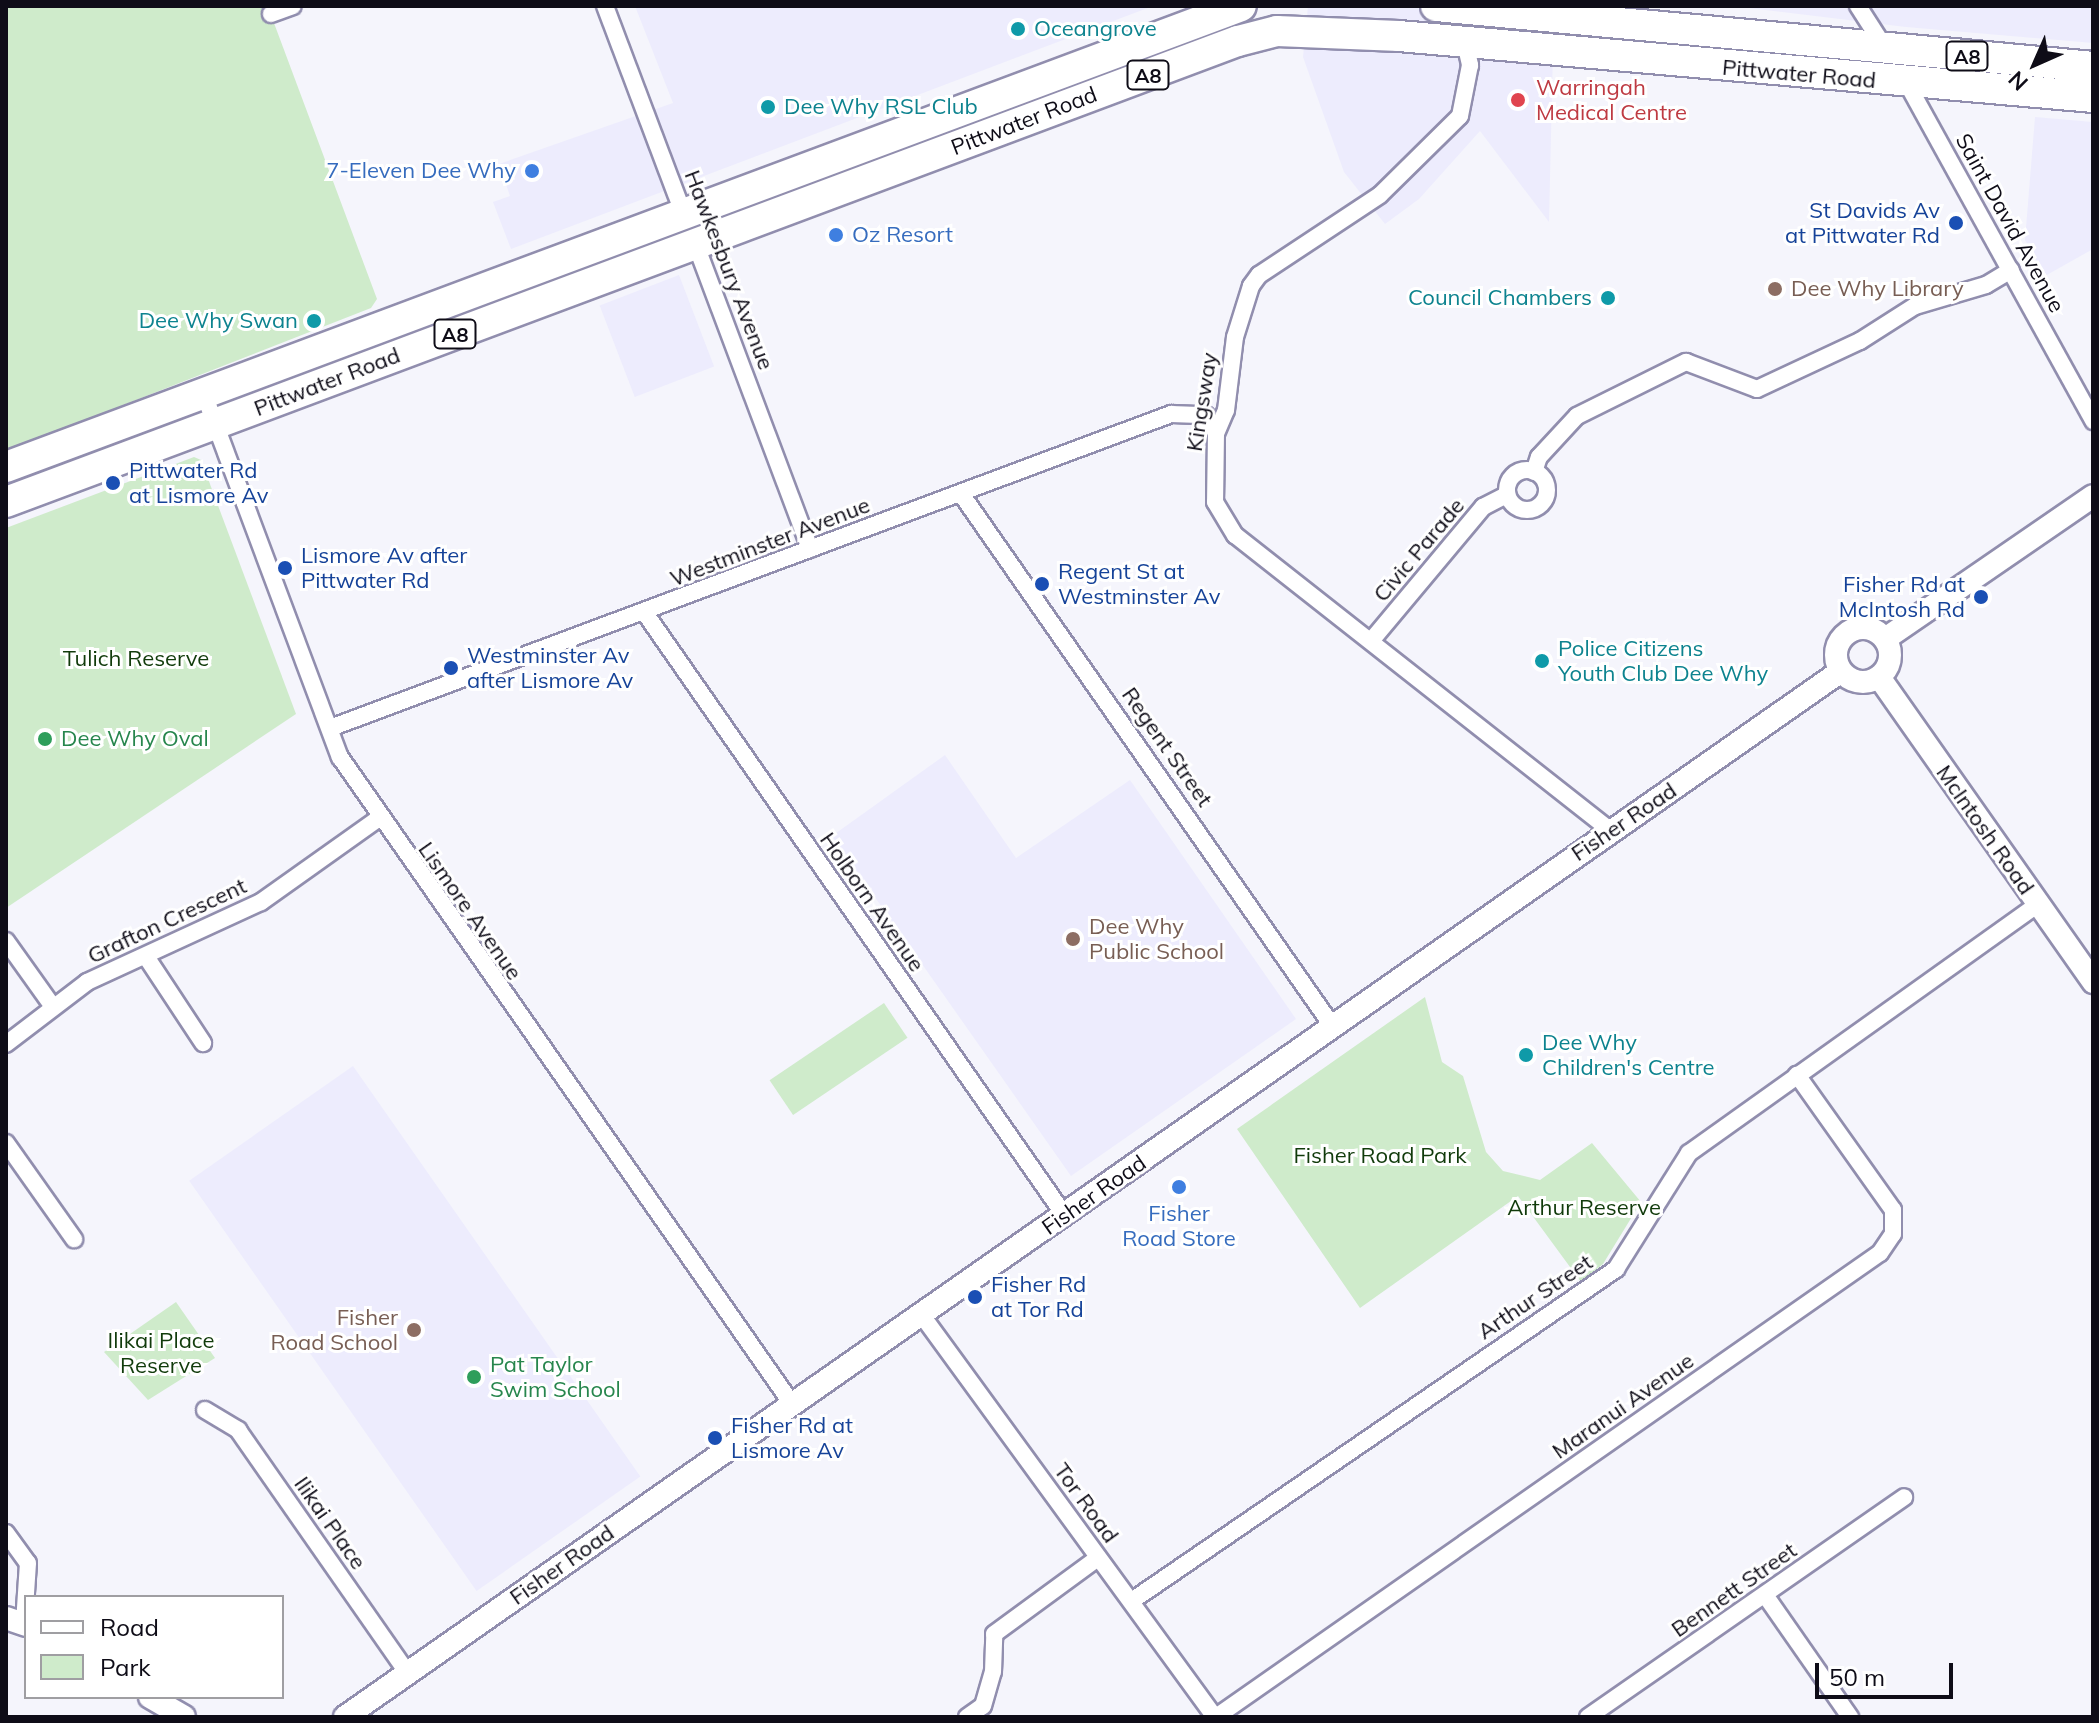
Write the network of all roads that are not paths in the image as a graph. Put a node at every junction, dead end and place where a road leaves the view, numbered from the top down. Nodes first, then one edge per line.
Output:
1 (293, 6) edge
2 (605, 6) edge
3 (1241, 6) edge
4 (1448, 6) edge
5 (1858, 6) edge
6 (271, 14) dead end
7 (1465, 43) junction
8 (1885, 48) junction
9 (2093, 67) edge
10 (1906, 83) junction
11 (2093, 97) edge
12 (683, 214) junction
13 (695, 243) junction
14 (2011, 270) junction
15 (204, 394) junction
16 (2093, 421) edge
17 (214, 424) junction
18 (1216, 433) junction
19 (6, 467) edge
20 (1534, 472) junction
21 (962, 495) junction
22 (1507, 495) junction
23 (2093, 496) edge
24 (6, 502) edge
25 (810, 549) junction
26 (645, 613) junction
27 (1885, 639) junction
28 (1371, 641) junction
29 (1841, 671) junction
30 (1879, 677) junction
31 (330, 728) junction
32 (378, 819) junction
33 (1611, 831) junction
34 (2037, 905) junction
35 (6, 941) edge
36 (147, 958) junction
37 (2093, 982) edge
38 (53, 1007) junction
39 (1333, 1027) junction
40 (203, 1043) dead end
41 (6, 1044) edge
42 (1797, 1075) junction
43 (6, 1143) edge
44 (1065, 1216) junction
45 (74, 1239) dead end
46 (921, 1314) junction
47 (792, 1404) junction
48 (205, 1410) dead end
49 (1904, 1497) dead end
50 (6, 1533) edge
51 (1098, 1558) junction
52 (1765, 1595) junction
53 (1133, 1600) junction
54 (19, 1622) edge
55 (408, 1674) junction
56 (153, 1699) edge
57 (184, 1717) edge
58 (345, 1717) edge
59 (967, 1717) edge
60 (1215, 1717) edge
61 (1588, 1717) edge
62 (1850, 1717) edge

1 - 6 street
2 - 12 street, Hawkesbury Avenue
3 - 12 highway, Pittwater Road / A8
4 - 7 main road
4 - 8 highway, Pittwater Road / A8
5 - 8 street, Saint David Avenue
7 - 10 highway, Pittwater Road / A8
7 - 13 highway, Pittwater Road / A8
7 - 18 street, Kingsway
8 - 9 highway, Pittwater Road / A8
8 - 10 street, Saint David Avenue
10 - 11 highway, Pittwater Road / A8
10 - 14 street, Saint David Avenue
12 - 13 street, Hawkesbury Avenue
12 - 15 highway, Pittwater Road / A8
13 - 17 highway, Pittwater Road / A8
13 - 25 street, Hawkesbury Avenue
14 - 16 street, Saint David Avenue
14 - 20 street
15 - 17 street, Lismore Avenue
15 - 19 highway, Pittwater Road / A8
17 - 24 highway, Pittwater Road / A8
17 - 31 street, Lismore Avenue
18 - 21 street, Westminster Avenue
18 - 28 street, Kingsway
20 - 22 street
20 - 22 street
21 - 25 street, Westminster Avenue
21 - 39 street, Regent Street
22 - 28 street, Civic Parade
23 - 27 main road
25 - 26 street, Westminster Avenue
26 - 31 street, Westminster Avenue
26 - 44 street, Holborn Avenue
27 - 29 main road
27 - 30 main road
28 - 33 street, Kingsway
29 - 30 main road
29 - 33 main road, Fisher Road
30 - 34 main road, McIntosh Road
31 - 32 street, Lismore Avenue
32 - 36 street, Grafton Crescent
32 - 47 street, Lismore Avenue
33 - 39 main road, Fisher Road
34 - 37 main road, McIntosh Road
34 - 42 street, Arthur Street
35 - 38 street
36 - 38 street, Grafton Crescent
36 - 40 street
38 - 41 street, Grafton Crescent
39 - 44 main road, Fisher Road
42 - 53 street, Arthur Street
42 - 60 street, Maranui Avenue
43 - 45 street
44 - 46 main road, Fisher Road
46 - 47 main road, Fisher Road
46 - 51 street, Tor Road
47 - 55 main road, Fisher Road
48 - 55 street, Ilikai Place
49 - 52 street, Bennett Street
50 - 54 street
51 - 53 street, Tor Road
51 - 59 street
52 - 61 street, Bennett Street
52 - 62 street
53 - 60 street, Tor Road
55 - 58 main road, Fisher Road
56 - 57 main road

